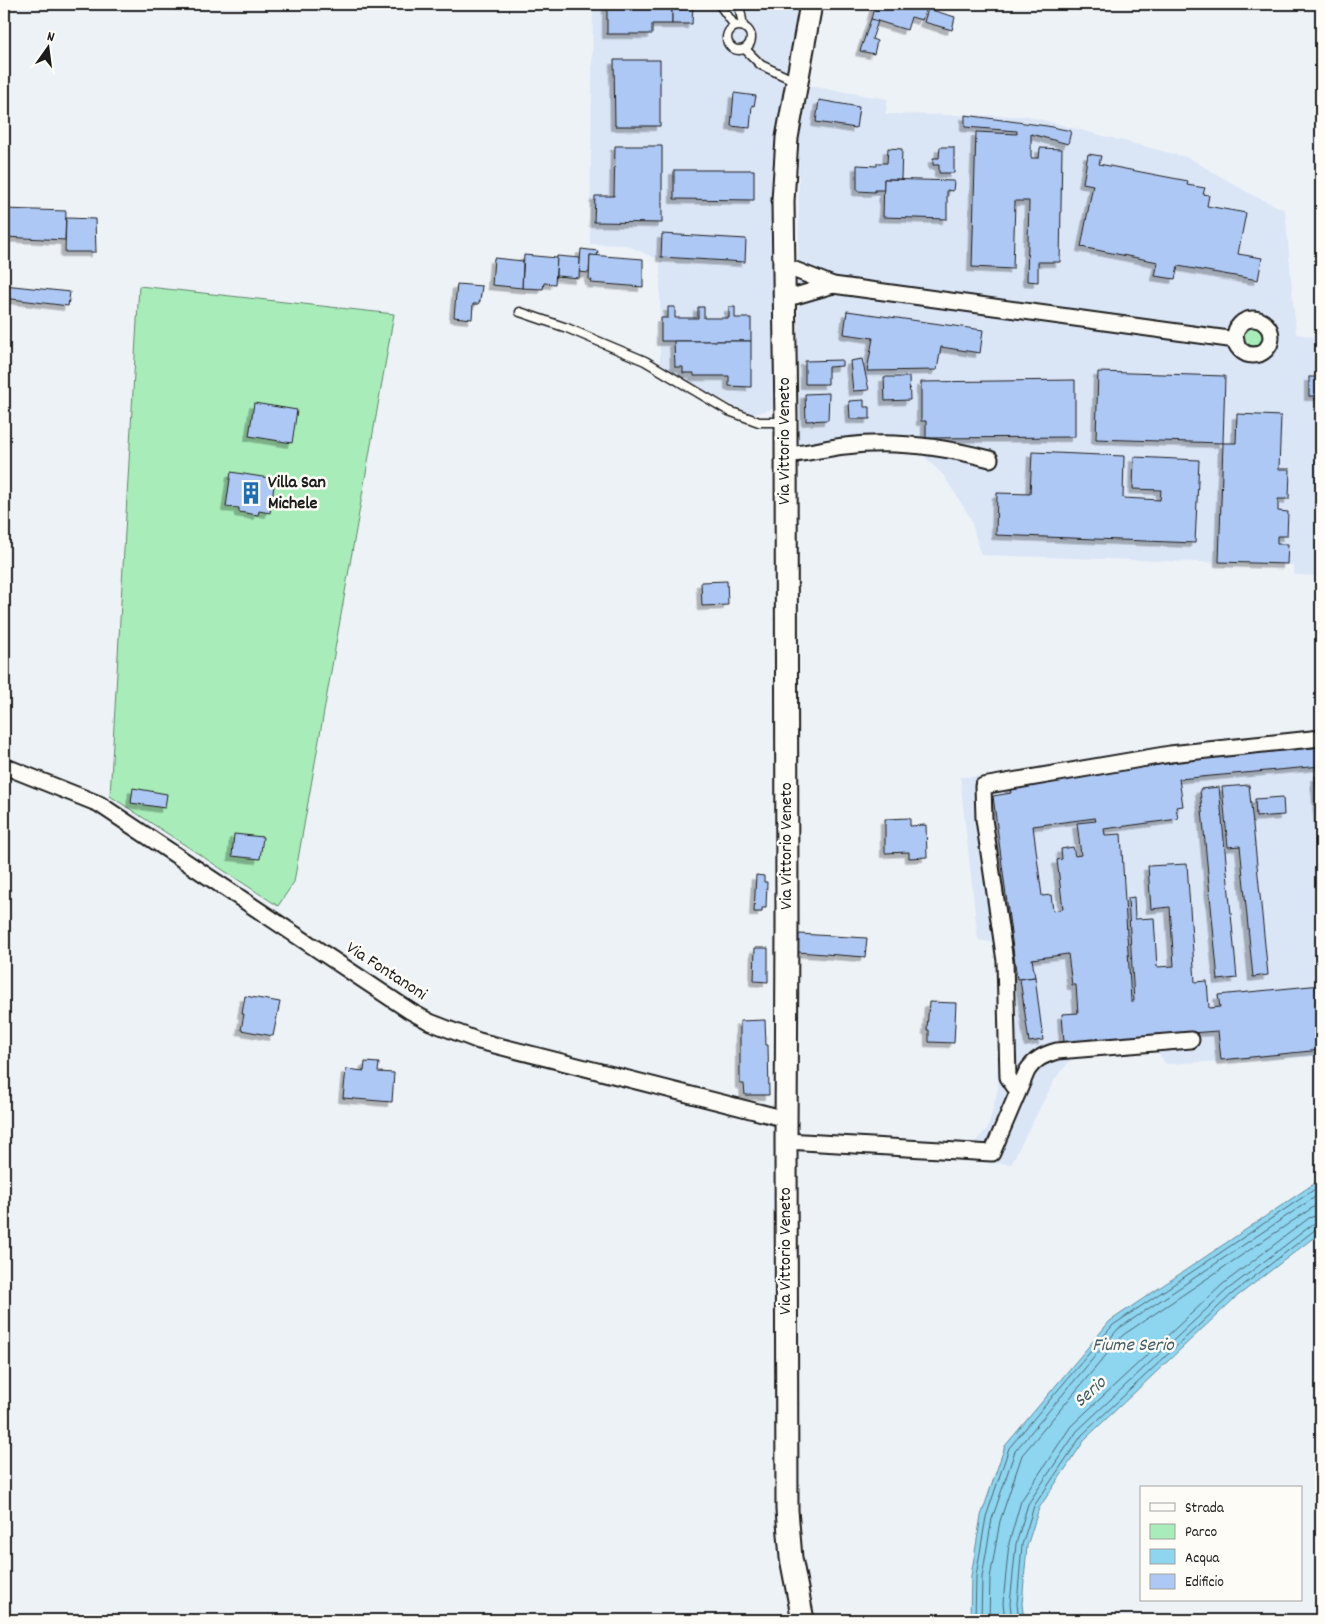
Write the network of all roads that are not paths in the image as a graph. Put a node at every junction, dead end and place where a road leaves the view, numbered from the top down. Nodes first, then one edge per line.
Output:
1 (719, 4) edge
2 (739, 4) edge
3 (810, 4) edge
4 (739, 26) junction
5 (745, 49) junction
6 (797, 77) junction
7 (783, 268) junction
8 (833, 284) junction
9 (783, 296) junction
10 (520, 312) dead end
11 (1236, 340) dead end
12 (786, 422) junction
13 (785, 456) junction
14 (990, 458) dead end
15 (1321, 738) edge
16 (4, 766) edge
17 (1191, 1040) dead end
18 (1019, 1089) junction
19 (786, 1119) junction
20 (786, 1141) junction
21 (803, 1620) edge

1 - 4 lane
2 - 4 lane
3 - 6 main road, Via Vittorio Veneto
4 - 5 lane
4 - 5 lane
5 - 6 lane
6 - 7 main road, Via Vittorio Veneto
7 - 8 street
7 - 9 main road, Via Vittorio Veneto
8 - 9 street
8 - 11 street
9 - 12 main road, Via Vittorio Veneto
10 - 12 lane
12 - 13 main road, Via Vittorio Veneto
13 - 14 street
13 - 19 main road, Via Vittorio Veneto
15 - 18 street
16 - 19 street, Via Fontanoni
17 - 18 street
18 - 20 street
19 - 20 main road, Via Vittorio Veneto
20 - 21 main road, Via Vittorio Veneto

